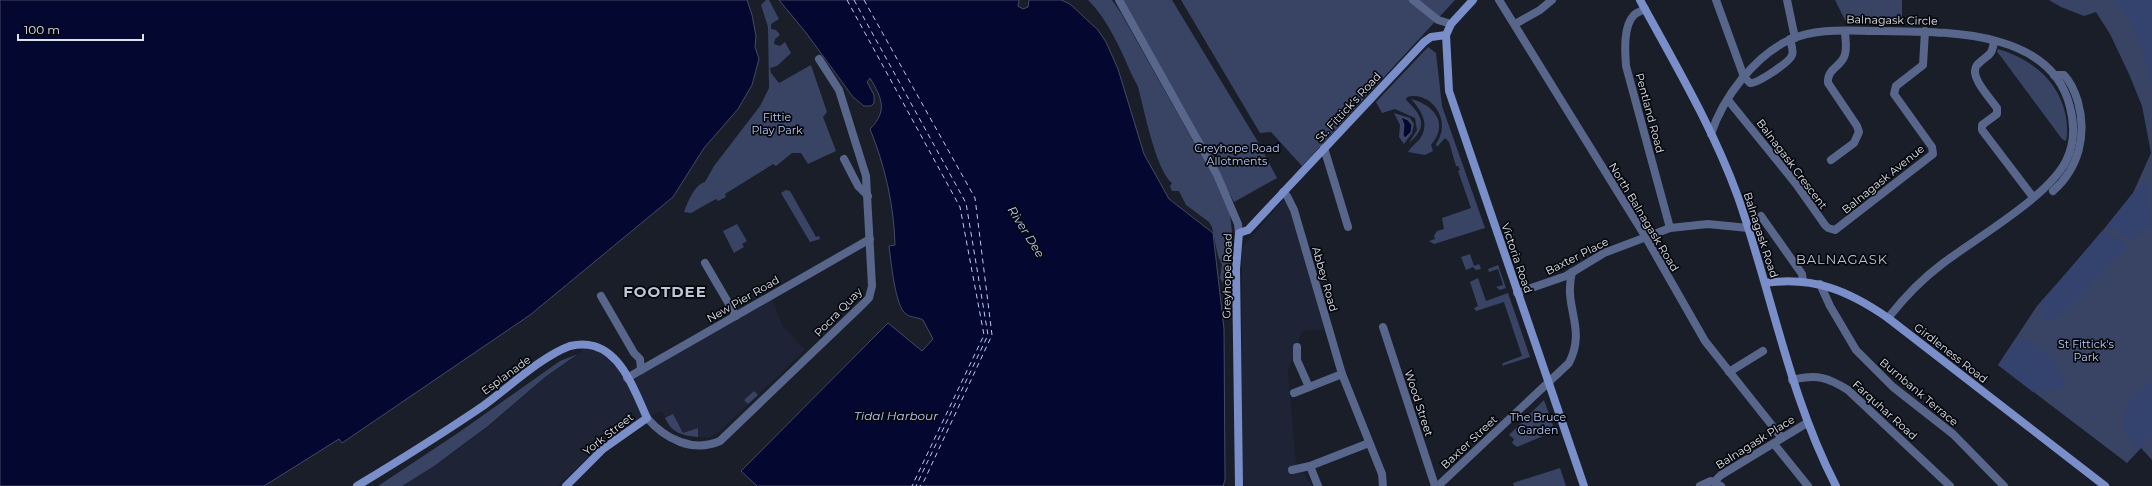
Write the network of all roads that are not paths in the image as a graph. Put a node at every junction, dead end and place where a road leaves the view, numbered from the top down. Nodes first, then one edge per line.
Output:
1 (1118, 0) edge
2 (1413, 0) edge
3 (1473, 0) edge
4 (1499, 0) edge
5 (1552, 0) edge
6 (1640, 0) edge
7 (1716, 0) edge
8 (1788, 0) edge
9 (1645, 9) junction
10 (1451, 24) junction
11 (1514, 24) junction
12 (1845, 31) junction
13 (1925, 31) junction
14 (1446, 35) junction
15 (1792, 39) junction
16 (1994, 41) junction
17 (819, 59) dead end
18 (2054, 75) junction
19 (1744, 77) junction
20 (1728, 100) junction
21 (1711, 134) junction
22 (1324, 148) junction
23 (844, 159) dead end
24 (1831, 160) dead end
25 (2053, 191) dead end
26 (1283, 192) junction
27 (868, 196) junction
28 (2033, 197) junction
29 (1761, 216) dead end
30 (1843, 225) joint
31 (1348, 227) dead end
32 (1670, 228) junction
33 (1748, 228) junction
34 (1239, 233) junction
35 (1645, 236) junction
36 (870, 239) junction
37 (705, 262) dead end
38 (1572, 272) junction
39 (1803, 281) junction
40 (1765, 283) junction
41 (1820, 284) junction
42 (1517, 293) junction
43 (601, 296) dead end
44 (736, 316) junction
45 (1888, 318) junction
46 (1383, 327) dead end
47 (1297, 347) dead end
48 (1763, 351) dead end
49 (641, 370) junction
50 (1730, 372) junction
51 (1342, 374) junction
52 (627, 378) junction
53 (1792, 380) junction
54 (1548, 384) junction
55 (1309, 387) junction
56 (1294, 392) dead end
57 (647, 418) junction
58 (1807, 423) junction
59 (1782, 438) junction
60 (1369, 443) junction
61 (1774, 444) junction
62 (1310, 466) junction
63 (1292, 470) dead end
64 (1718, 484) edge
65 (357, 486) edge
66 (566, 486) edge
67 (1239, 486) edge
68 (1318, 486) edge
69 (1383, 486) edge
70 (1434, 486) edge
71 (1438, 486) edge
72 (1584, 486) edge
73 (1700, 486) edge
74 (1808, 486) edge
75 (1836, 486) edge
76 (1950, 486) edge
77 (2004, 486) edge
78 (2105, 486) edge

1 - 34 street, Greyhope Road
2 - 10 street
3 - 10 street
4 - 11 street, North Balnagask Road
5 - 11 street
6 - 9 street, Balnagask Road
7 - 19 street
8 - 15 street
9 - 21 street, Balnagask Road
9 - 32 street, Pentland Road
10 - 14 street
11 - 35 street, North Balnagask Road
12 - 13 street, Balnagask Circle
12 - 15 street, Balnagask Circle
12 - 24 street
13 - 16 street, Balnagask Circle
13 - 30 street, Balnagask Avenue
14 - 22 street, St. Fittick's Road
14 - 42 street, Victoria Road
15 - 19 street, Balnagask Circle
15 - 19 street
16 - 18 street, Balnagask Circle
16 - 28 street
17 - 27 street, Pocra Quay
18 - 25 street
18 - 28 street, Balnagask Circle
19 - 20 street, Balnagask Circle
20 - 21 street, Balnagask Circle
20 - 30 street, Balnagask Crescent
21 - 33 street, Balnagask Road
22 - 26 street, St. Fittick's Road
22 - 31 street
23 - 27 street
26 - 34 street, St. Fittick's Road
26 - 51 street, Abbey Road
27 - 36 street, Pocra Quay
28 - 45 street, Balnagask Circle
29 - 39 street
32 - 33 street, Baxter Place
32 - 35 street, Baxter Place
33 - 40 street, Balnagask Road
34 - 67 street, Greyhope Road
35 - 38 street, Baxter Place
35 - 50 street, North Balnagask Road
36 - 44 street, New Pier Road
36 - 57 street, Pocra Quay
37 - 44 street
38 - 42 street, Baxter Place
38 - 54 street, Baxter Street
39 - 40 street, Girdleness Road
39 - 41 street, Girdleness Road
40 - 53 street, Balnagask Road
41 - 45 street, Girdleness Road
41 - 77 street, Burnbank Terrace
42 - 54 street, Victoria Road
43 - 49 street
44 - 49 street, New Pier Road
45 - 78 street, Girdleness Road
46 - 70 street, Wood Street
47 - 55 street
48 - 50 street
49 - 52 street, New Pier Road
50 - 59 street, North Balnagask Road
51 - 55 street
51 - 60 street, Abbey Road
52 - 57 street, Esplanade
52 - 65 street, Esplanade
53 - 58 street, Balnagask Road
53 - 76 street, Farquhar Road
54 - 71 street, Baxter Street
54 - 72 street, Victoria Road
55 - 56 street
57 - 66 street, York Street
58 - 59 street, Balnagask Place
58 - 75 street, Balnagask Road
59 - 61 street, Balnagask Place
60 - 62 street
60 - 69 street, Abbey Road
61 - 64 street, Balnagask Place
61 - 74 street
62 - 63 street
62 - 68 street
64 - 73 street, Balnagask Place

